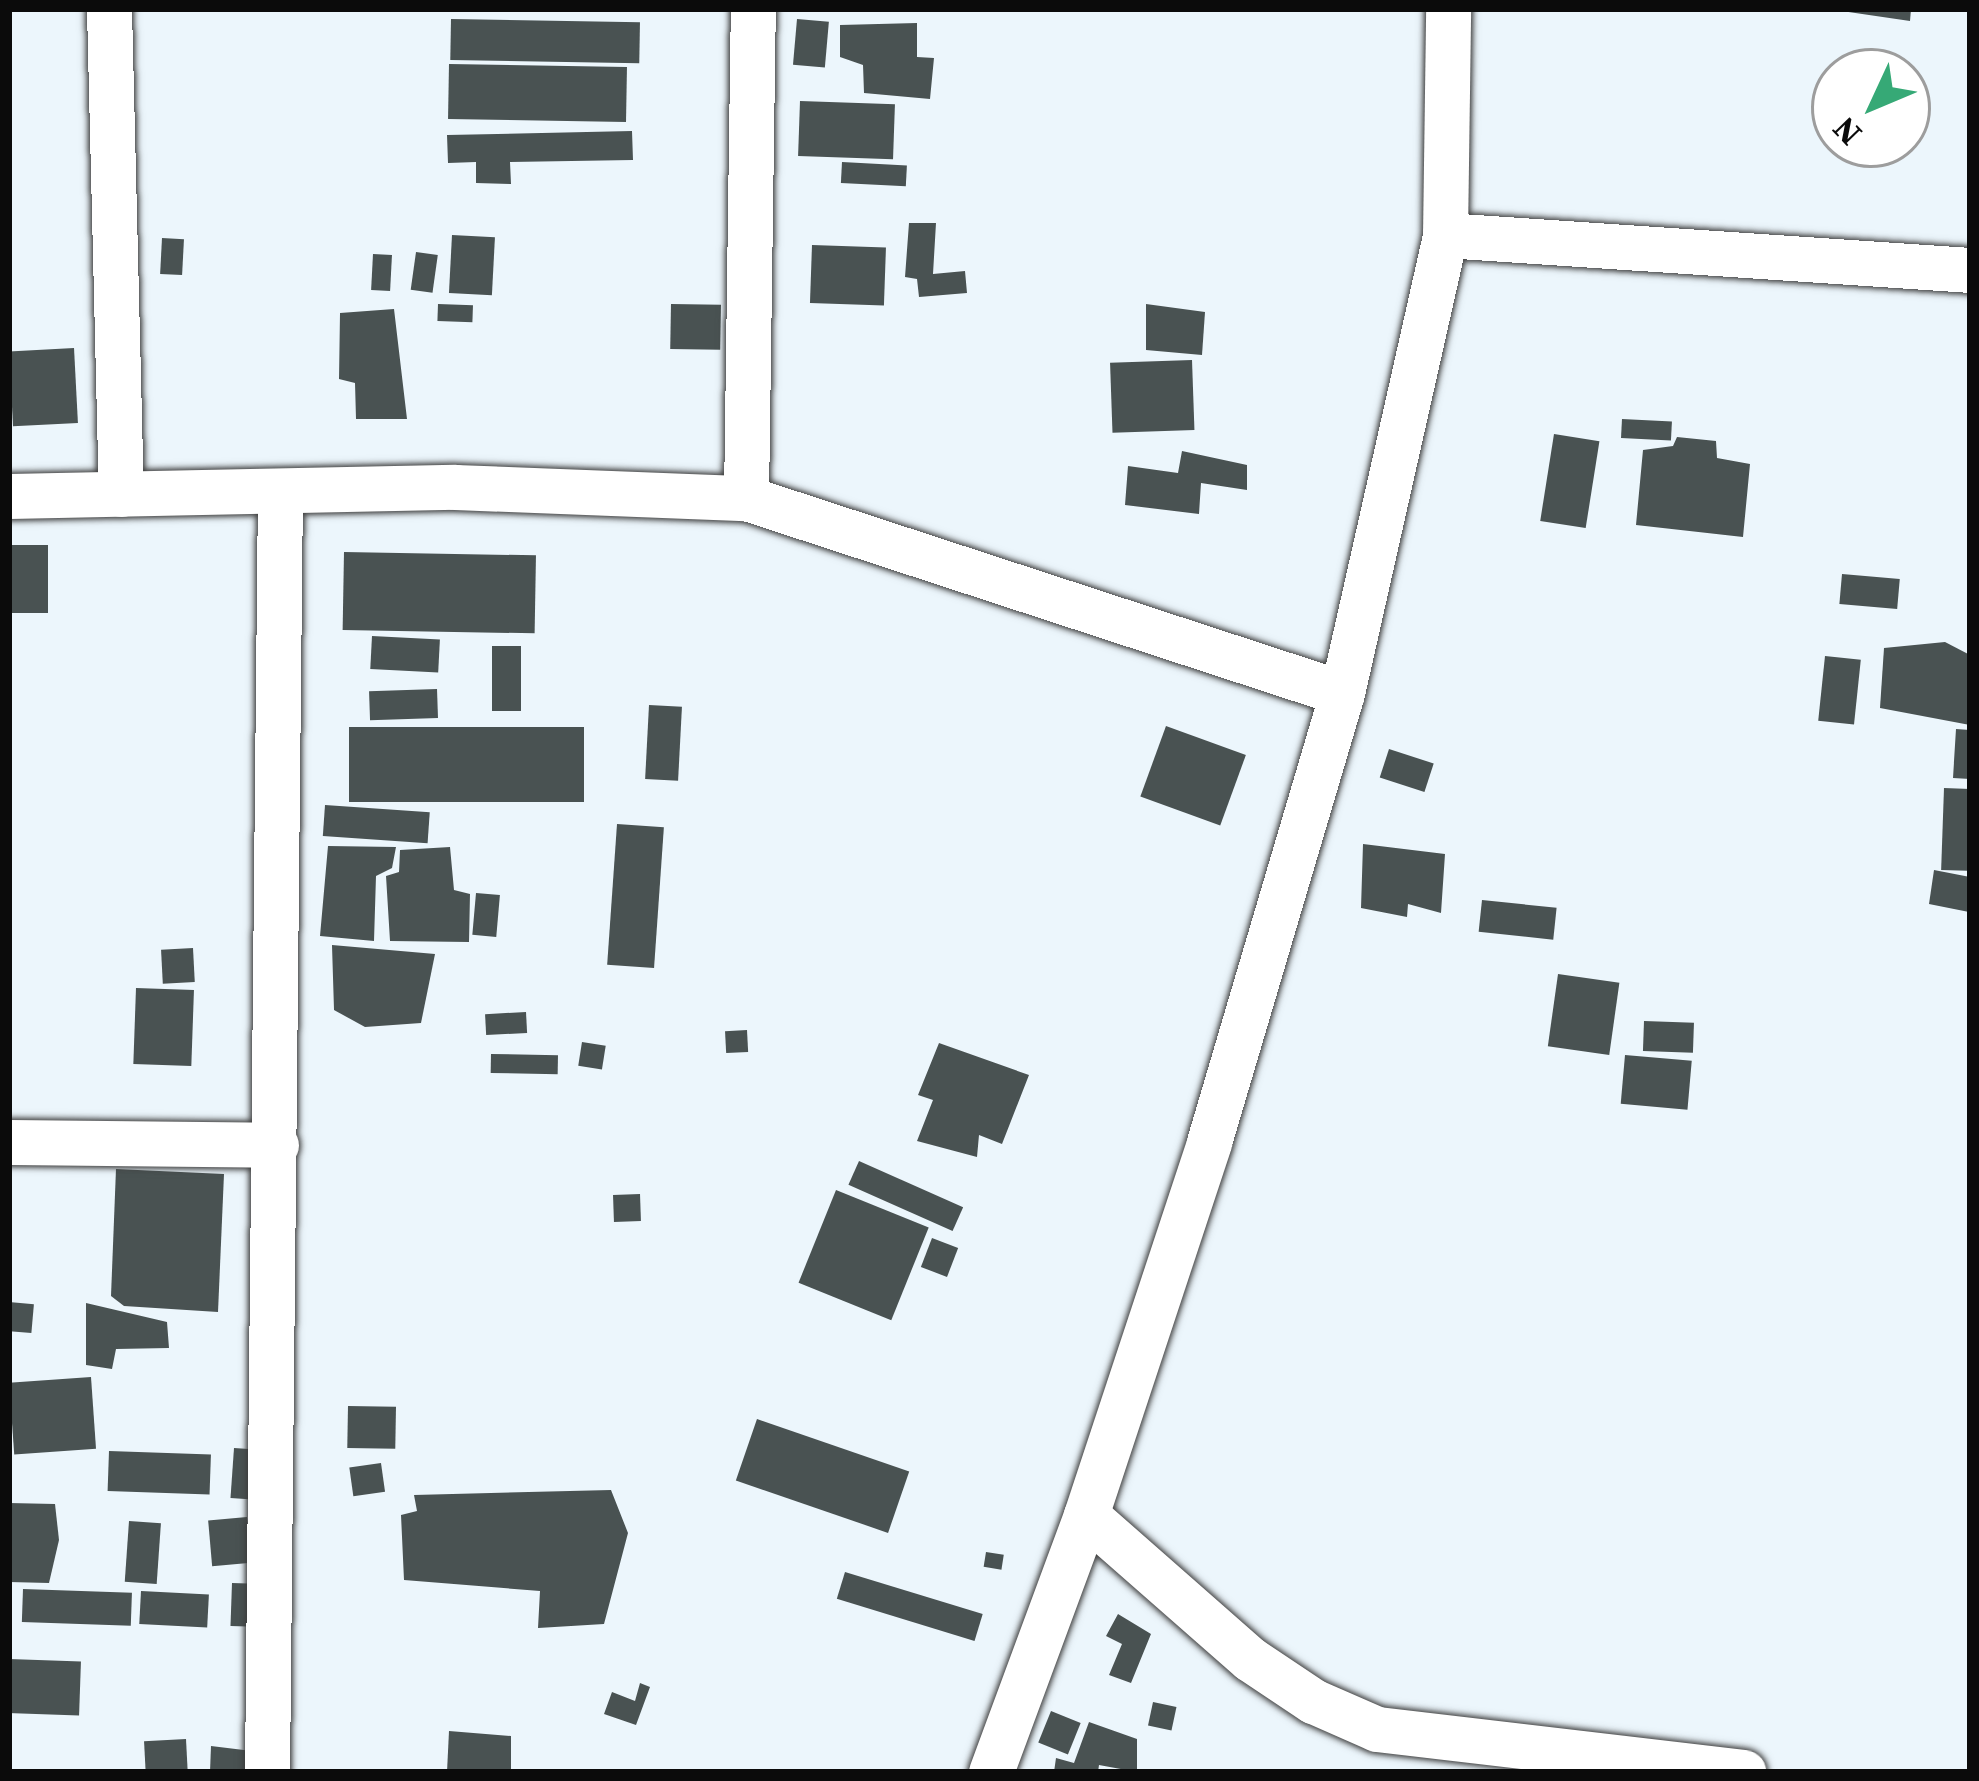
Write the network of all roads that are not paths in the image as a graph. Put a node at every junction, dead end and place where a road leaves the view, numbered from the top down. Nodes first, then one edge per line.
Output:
1 (109, 9) edge
2 (753, 9) edge
3 (1448, 9) edge
4 (1444, 235) junction
5 (1970, 270) edge
6 (280, 490) junction
7 (121, 494) junction
8 (9, 496) edge
9 (746, 498) junction
10 (1342, 693) junction
11 (9, 1142) edge
12 (276, 1145) junction
13 (1086, 1515) junction
14 (267, 1772) edge
15 (991, 1772) edge
16 (1742, 1772) edge

1 - 7 street
2 - 9 street
3 - 4 street
4 - 5 street
4 - 10 street
6 - 7 street
6 - 9 street
6 - 12 street
7 - 8 street
9 - 10 street
10 - 13 street
11 - 12 street
12 - 14 street
13 - 15 street
13 - 16 street

